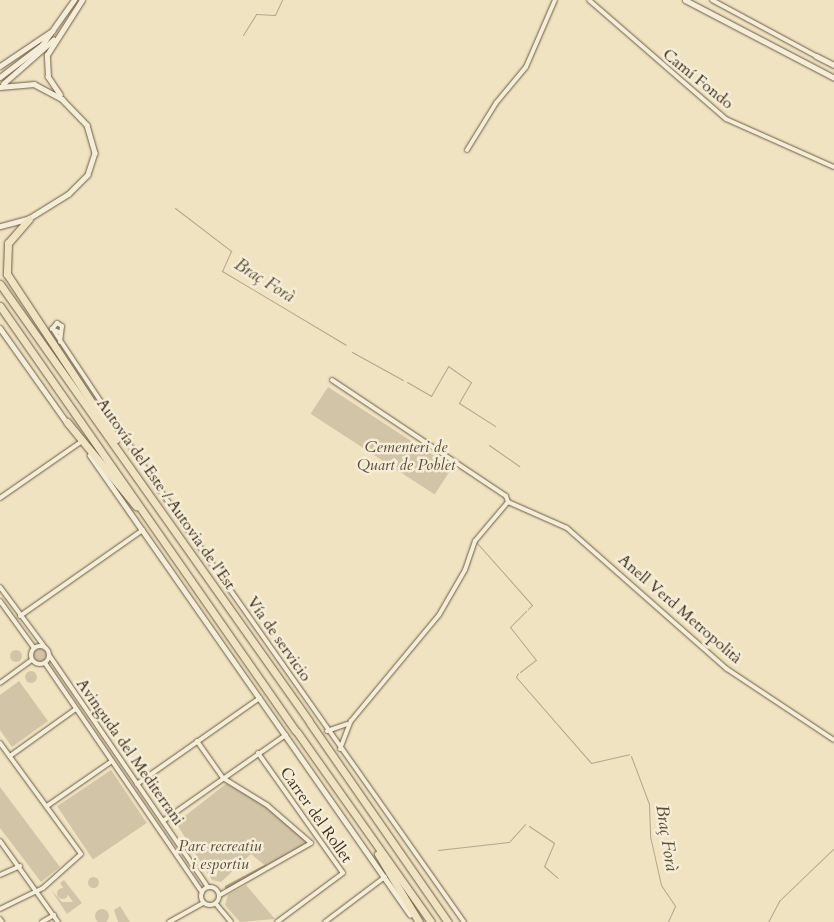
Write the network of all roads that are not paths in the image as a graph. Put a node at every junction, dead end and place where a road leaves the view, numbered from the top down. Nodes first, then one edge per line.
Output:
1 (74, 0) edge
2 (82, 0) edge
3 (555, 0) edge
4 (589, 0) edge
5 (685, 0) edge
6 (712, 0) edge
7 (60, 26) junction
8 (816, 56) joint
9 (834, 65) edge
10 (0, 66) edge
11 (0, 77) edge
12 (834, 78) edge
13 (0, 87) edge
14 (62, 98) junction
15 (467, 150) dead end
16 (834, 167) edge
17 (29, 219) junction
18 (0, 227) edge
19 (0, 284) edge
20 (0, 306) edge
21 (0, 328) edge
22 (57, 332) dead end
23 (332, 380) dead end
24 (67, 422) junction
25 (81, 442) junction
26 (128, 463) junction
27 (0, 498) edge
28 (508, 502) junction
29 (144, 514) junction
30 (143, 530) junction
31 (0, 587) edge
32 (0, 601) edge
33 (20, 616) junction
34 (44, 646) junction
35 (34, 648) junction
36 (49, 655) junction
37 (32, 660) junction
38 (45, 663) junction
39 (0, 683) edge
40 (260, 698) junction
41 (76, 710) junction
42 (351, 720) junction
43 (327, 731) junction
44 (286, 735) junction
45 (834, 740) edge
46 (197, 741) junction
47 (0, 743) edge
48 (340, 748) junction
49 (258, 753) junction
50 (10, 756) junction
51 (112, 760) junction
52 (223, 778) junction
53 (137, 784) junction
54 (48, 806) junction
55 (352, 812) junction
56 (162, 821) junction
57 (0, 841) edge
58 (20, 866) junction
59 (0, 875) edge
60 (386, 877) junction
61 (208, 887) junction
62 (38, 890) junction
63 (428, 891) junction
64 (202, 892) junction
65 (220, 895) junction
66 (203, 903) junction
67 (216, 904) junction
68 (0, 909) edge
69 (54, 915) junction
70 (42, 922) edge
71 (58, 922) edge
72 (169, 922) edge
73 (231, 922) edge
74 (277, 922) edge
75 (325, 922) edge
76 (418, 922) edge
77 (431, 922) edge
78 (448, 922) edge
79 (454, 922) edge
80 (464, 922) edge

1 - 7 street
2 - 7 street
3 - 15 street
4 - 16 street, Camí Fondo
5 - 12 main road
6 - 8 street
7 - 10 street
7 - 11 street
7 - 13 street
7 - 14 street
8 - 9 main road
13 - 14 street
14 - 17 street
17 - 18 street
17 - 26 highway
19 - 26 highway, Autovía del Este / Autovia de l'Est
20 - 29 highway, Autovía del Este / Autovia de l'Est
21 - 24 street
22 - 43 street, Vía de servicio
23 - 28 street, Anell Verd Metropolità
24 - 25 street
24 - 29 highway
25 - 27 street
25 - 30 street
26 - 63 highway, Autovía del Este / Autovia de l'Est
28 - 42 street
28 - 45 street, Anell Verd Metropolità
29 - 55 highway, Autovía del Este / Autovia de l'Est
30 - 33 street
30 - 40 street
31 - 33 street
32 - 35 street
33 - 34 street
34 - 35 street
34 - 36 street, Avinguda del Mediterrani
35 - 37 street
36 - 38 street
36 - 53 street, Avinguda del Mediterrani
37 - 38 street
37 - 39 street
38 - 41 street, Avinguda del Mediterrani
40 - 44 street
40 - 46 street
41 - 50 street
41 - 51 street, Avinguda del Mediterrani
42 - 43 street
42 - 48 street
43 - 48 street, Vía de servicio
44 - 49 street
44 - 60 street
46 - 52 street
46 - 53 street
47 - 50 street
48 - 80 street, Vía de servicio
49 - 52 street
49 - 74 street, Carrer del Rollet
50 - 54 street
51 - 54 street
51 - 64 street, Avinguda del Mediterrani
52 - 56 street
52 - 65 street
53 - 56 street, Avinguda del Mediterrani
54 - 62 street
55 - 76 highway
55 - 77 highway, Autovía del Este / Autovia de l'Est
56 - 61 street, Avinguda del Mediterrani
57 - 58 street
58 - 59 street
58 - 62 street
60 - 75 street
60 - 76 street
61 - 64 street
61 - 65 street
62 - 68 street
62 - 69 street
63 - 78 highway, Autovía del Este / Autovia de l'Est
63 - 79 highway
64 - 66 street
65 - 67 street
66 - 67 street
66 - 72 street
67 - 73 street
69 - 70 street
69 - 71 street

